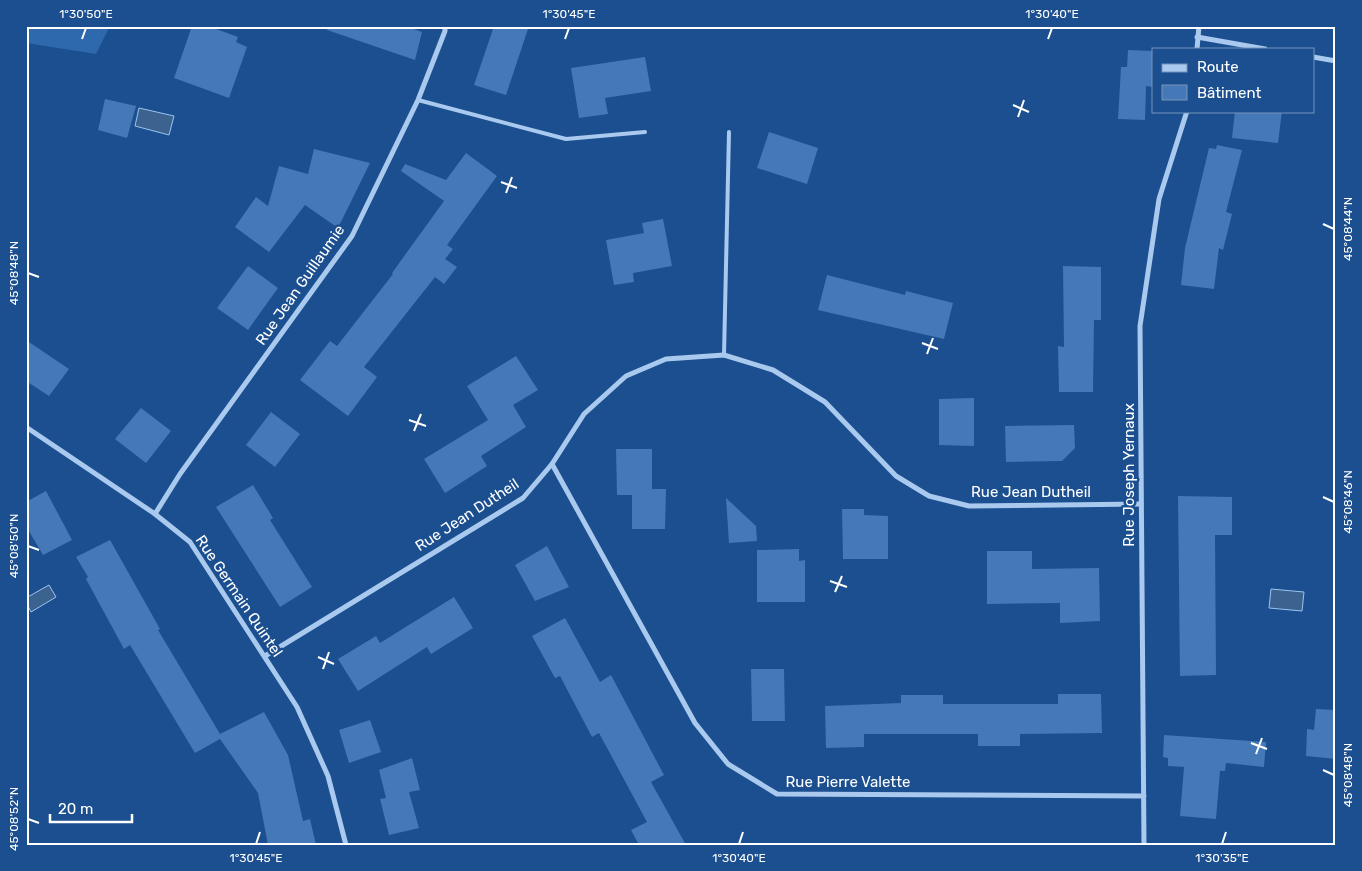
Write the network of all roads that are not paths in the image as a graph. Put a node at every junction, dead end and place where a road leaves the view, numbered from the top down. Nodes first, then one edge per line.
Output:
1 (445, 26) edge
2 (1199, 26) edge
3 (1198, 37) junction
4 (1197, 48) edge
5 (1259, 48) edge
6 (1314, 57) edge
7 (1336, 60) edge
8 (418, 100) junction
9 (1187, 112) edge
10 (645, 132) dead end
11 (729, 132) dead end
12 (724, 355) junction
13 (26, 426) edge
14 (552, 464) junction
15 (1141, 504) junction
16 (155, 514) junction
17 (265, 656) junction
18 (1144, 796) junction
19 (346, 845) edge
20 (1144, 845) edge

1 - 8 street, Rue Jean Guillaumie
2 - 3 street
3 - 4 street
3 - 5 street
6 - 7 street
8 - 10 lane
8 - 16 street, Rue Jean Guillaumie
9 - 15 street, Rue Joseph Yernaux
11 - 12 lane
12 - 14 street, Rue Jean Dutheil
12 - 15 street, Rue Jean Dutheil
13 - 16 street, Rue Germain Quintel
14 - 17 street, Rue Jean Dutheil
14 - 18 street, Rue Pierre Valette
15 - 18 street, Rue Joseph Yernaux
16 - 17 street, Rue Germain Quintel
17 - 19 street, Rue Germain Quintel
18 - 20 street, Rue Joseph Yernaux

